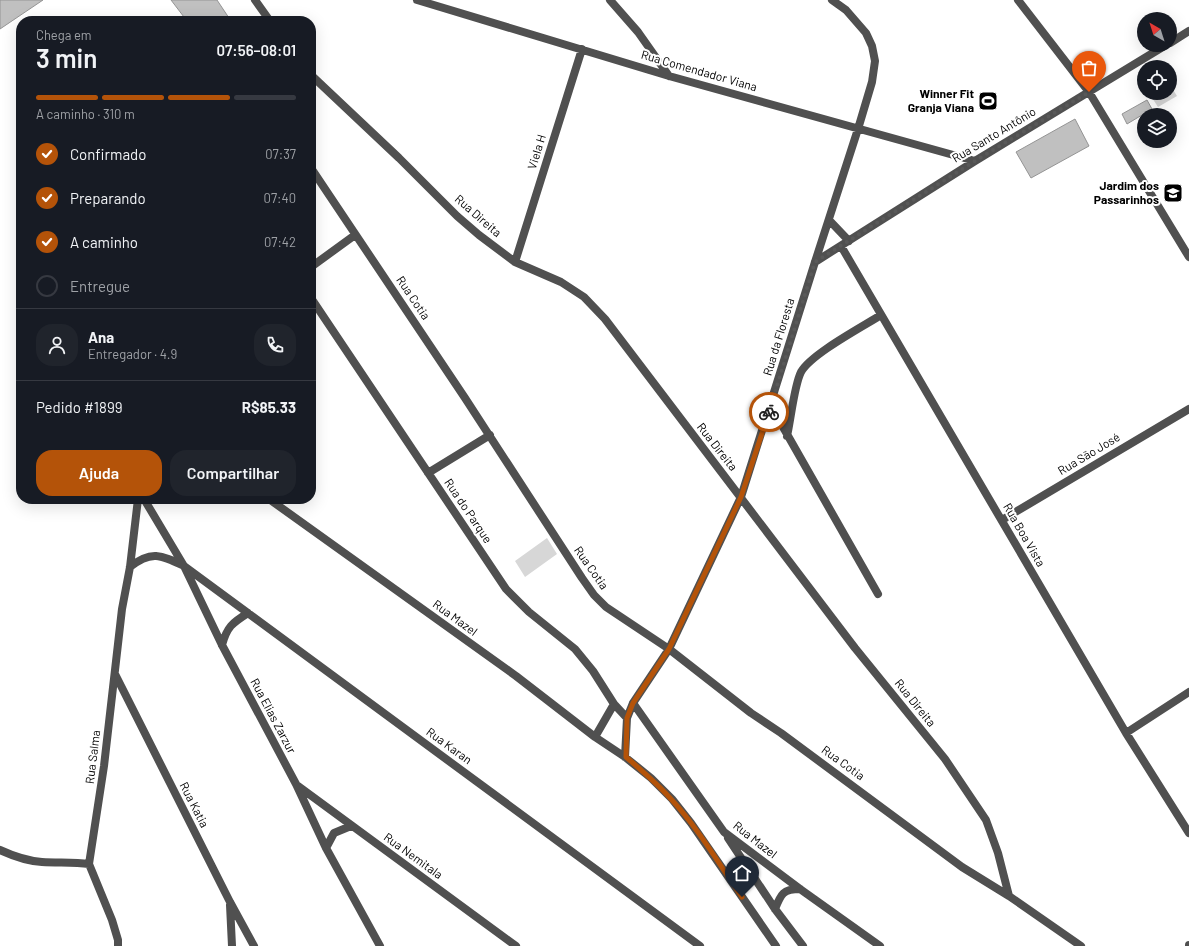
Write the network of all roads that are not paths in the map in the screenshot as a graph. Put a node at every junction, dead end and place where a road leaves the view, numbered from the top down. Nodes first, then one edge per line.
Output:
1 (255, 0) edge
2 (417, 0) edge
3 (610, 0) edge
4 (832, 0) edge
5 (1018, 0) edge
6 (266, 16) edge
7 (1189, 31) edge
8 (1177, 39) edge
9 (582, 49) junction
10 (1155, 52) edge
11 (669, 76) junction
12 (316, 80) edge
13 (1089, 92) junction
14 (858, 129) junction
15 (975, 161) junction
16 (316, 176) edge
17 (829, 220) junction
18 (355, 235) junction
19 (849, 241) junction
20 (841, 246) junction
21 (1189, 257) edge
22 (515, 262) junction
23 (815, 262) junction
24 (316, 263) edge
25 (316, 305) edge
26 (881, 315) junction
27 (771, 406) junction
28 (1189, 409) edge
29 (490, 435) junction
30 (787, 436) junction
31 (428, 473) junction
32 (741, 497) junction
33 (137, 504) edge
34 (147, 504) edge
35 (276, 504) edge
36 (1002, 520) junction
37 (184, 566) junction
38 (130, 567) junction
39 (878, 594) dead end
40 (248, 613) junction
41 (222, 645) junction
42 (669, 649) junction
43 (115, 674) junction
44 (1189, 692) edge
45 (633, 703) junction
46 (614, 704) junction
47 (627, 718) junction
48 (1126, 733) junction
49 (595, 737) junction
50 (626, 757) junction
51 (296, 784) junction
52 (352, 826) junction
53 (724, 832) junction
54 (1189, 833) edge
55 (326, 848) junction
56 (0, 850) edge
57 (89, 864) junction
58 (800, 889) junction
59 (1009, 896) junction
60 (230, 902) junction
61 (775, 909) junction
62 (118, 946) edge
63 (232, 946) edge
64 (254, 946) edge
65 (380, 946) edge
66 (516, 946) edge
67 (700, 946) edge
68 (776, 946) edge
69 (803, 946) edge
70 (880, 946) edge
71 (1081, 946) edge

1 - 6 street
2 - 9 street, Rua Comendador Viana
3 - 11 street
4 - 14 street, Rua da Floresta
5 - 13 street
7 - 8 street
9 - 11 street, Rua Comendador Viana
9 - 22 street, Viela H
10 - 13 street, Rua Santo Antônio
11 - 14 street, Rua Comendador Viana
12 - 22 street, Rua Direita
13 - 15 street, Rua Santo Antônio
13 - 21 street
14 - 15 street, Rua Comendador Viana
14 - 17 street, Rua da Floresta
15 - 19 street, Rua Santo Antônio
16 - 18 street, Rua Cotia
17 - 19 street
17 - 23 street, Rua da Floresta
18 - 24 street
18 - 29 street, Rua Cotia
19 - 20 street, Rua Santo Antônio
20 - 23 street, Rua Santo Antônio
20 - 26 street, Rua Boa Vista
22 - 32 street, Rua Direita
23 - 27 street, Rua da Floresta
25 - 31 street, Rua do Parque
26 - 30 street
26 - 36 street, Rua Boa Vista
27 - 30 street
27 - 32 street, Rua da Floresta
28 - 36 street, Rua São José
29 - 31 street
29 - 42 street, Rua Cotia
30 - 39 street
31 - 46 street, Rua do Parque
32 - 42 street, Rua da Floresta
32 - 59 street, Rua Direita
33 - 38 street, Rua Salma
34 - 37 street, Rua Elias Zarzur
35 - 49 street, Rua Mazel
36 - 48 street, Rua Boa Vista
37 - 38 street
37 - 40 street, Rua Karan
37 - 41 street, Rua Elias Zarzur
38 - 43 street, Rua Salma
40 - 41 street
40 - 67 street, Rua Karan
41 - 51 street, Rua Elias Zarzur
42 - 45 street, Rua da Floresta
42 - 59 street, Rua Cotia
43 - 57 street, Rua Salma
43 - 60 street, Rua Katia
44 - 48 street
45 - 47 street, Rua da Floresta
45 - 53 street, Rua Mazel
46 - 47 street, Rua do Parque
46 - 49 street
47 - 50 street
48 - 54 street, Rua Boa Vista
49 - 50 street, Rua Mazel
50 - 68 street, Rua Mazel
51 - 52 street, Rua Nemitala
51 - 55 street, Rua Elias Zarzur
52 - 55 street
52 - 66 street, Rua Nemitala
53 - 58 street, Rua Mazel
53 - 61 street
55 - 65 street, Rua Elias Zarzur
56 - 57 street
57 - 62 street
58 - 61 street
58 - 70 street, Rua Mazel
59 - 71 street
60 - 63 street
60 - 64 street, Rua Katia
61 - 69 street

